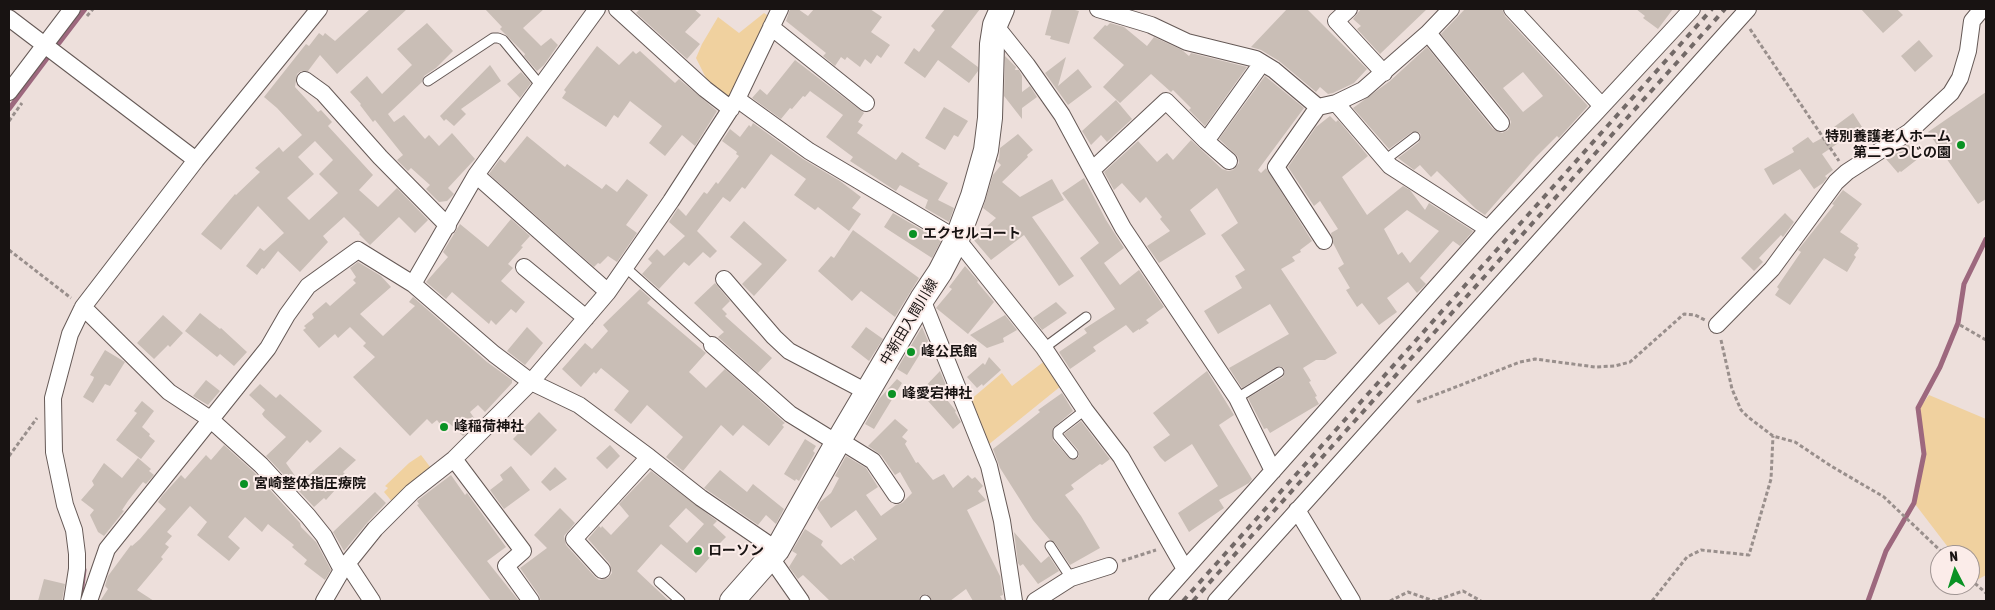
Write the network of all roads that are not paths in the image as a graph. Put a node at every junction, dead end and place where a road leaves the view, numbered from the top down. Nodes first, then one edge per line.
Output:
1 (72, 9) edge
2 (319, 9) edge
3 (596, 9) edge
4 (617, 9) edge
5 (780, 9) edge
6 (1098, 9) edge
7 (1349, 9) edge
8 (1451, 9) edge
9 (1512, 9) edge
10 (1692, 9) edge
11 (1982, 9) edge
12 (1744, 13) edge
13 (996, 15) edge
14 (9, 18) edge
15 (772, 27) junction
16 (1428, 33) junction
17 (44, 45) junction
18 (1262, 63) junction
19 (1384, 73) junction
20 (305, 80) dead end
21 (428, 80) dead end
22 (541, 86) junction
23 (9, 92) edge
24 (866, 103) dead end
25 (1336, 103) junction
26 (734, 104) junction
27 (1601, 105) junction
28 (1318, 107) junction
29 (1501, 123) dead end
30 (1415, 137) dead end
31 (1206, 141) junction
32 (196, 160) junction
33 (1385, 160) junction
34 (1229, 161) dead end
35 (1092, 170) junction
36 (476, 175) junction
37 (448, 226) junction
38 (1488, 229) junction
39 (957, 240) junction
40 (1324, 241) dead end
41 (524, 267) dead end
42 (625, 267) junction
43 (724, 279) dead end
44 (413, 284) junction
45 (608, 292) junction
46 (922, 299) junction
47 (86, 310) junction
48 (1086, 317) dead end
49 (586, 318) junction
50 (1718, 325) road end
51 (712, 344) joint
52 (1044, 348) junction
53 (1279, 372) dead end
54 (530, 382) junction
55 (867, 392) junction
56 (1237, 398) junction
57 (1085, 410) junction
58 (210, 419) junction
59 (838, 442) junction
60 (1073, 454) dead end
61 (650, 458) junction
62 (454, 459) junction
63 (1273, 471) junction
64 (896, 495) dead end
65 (1297, 510) junction
66 (1050, 546) dead end
67 (774, 554) junction
68 (1109, 566) road end
69 (345, 567) junction
70 (1185, 569) junction
71 (602, 570) dead end
72 (1071, 578) junction
73 (660, 582) dead end
74 (72, 601) edge
75 (89, 601) edge
76 (324, 601) edge
77 (372, 601) edge
78 (531, 601) edge
79 (680, 601) edge
80 (732, 601) edge
81 (802, 601) edge
82 (1014, 601) edge
83 (1035, 601) edge
84 (1157, 601) edge
85 (1216, 601) edge
86 (1352, 601) edge

1 - 17 street
2 - 32 street
3 - 22 street
4 - 26 street
5 - 15 street
6 - 18 street
7 - 19 street
8 - 16 street
9 - 27 street
10 - 27 street
11 - 50 street
12 - 65 street
13 - 35 street
13 - 39 main road, 中新田入間川線
14 - 17 street
15 - 24 street
15 - 26 street
16 - 19 street
16 - 29 street
17 - 23 street
17 - 32 street
18 - 28 street
18 - 31 street
19 - 25 street
20 - 37 street
21 - 22 lane
22 - 36 street
25 - 28 street
25 - 33 street
26 - 39 street
26 - 42 street
27 - 38 street
28 - 40 street
30 - 33 lane
31 - 34 street
31 - 35 street
32 - 47 street
33 - 38 street
35 - 56 street
36 - 37 street
36 - 45 street
37 - 44 street
38 - 63 street
39 - 46 main road, 中新田入間川線
39 - 52 street
41 - 49 street
42 - 45 street
42 - 51 lane
43 - 55 street
44 - 54 street
44 - 58 street
45 - 49 street
46 - 55 main road, 中新田入間川線
46 - 82 street
47 - 58 street
47 - 74 street
48 - 52 lane
49 - 54 street
51 - 59 street
52 - 57 street
53 - 56 lane
54 - 61 street
54 - 62 street
55 - 59 main road, 中新田入間川線
56 - 63 street
57 - 60 lane
57 - 70 street
58 - 69 street
58 - 75 street
59 - 64 street
59 - 67 main road, 中新田入間川線
61 - 67 street
61 - 71 street
62 - 69 street
62 - 78 street
63 - 70 street
65 - 85 street
65 - 86 street
66 - 72 lane
67 - 80 main road, 中新田入間川線
67 - 81 street
68 - 72 street
69 - 76 street
69 - 77 street
70 - 84 street
72 - 83 street
73 - 79 lane

